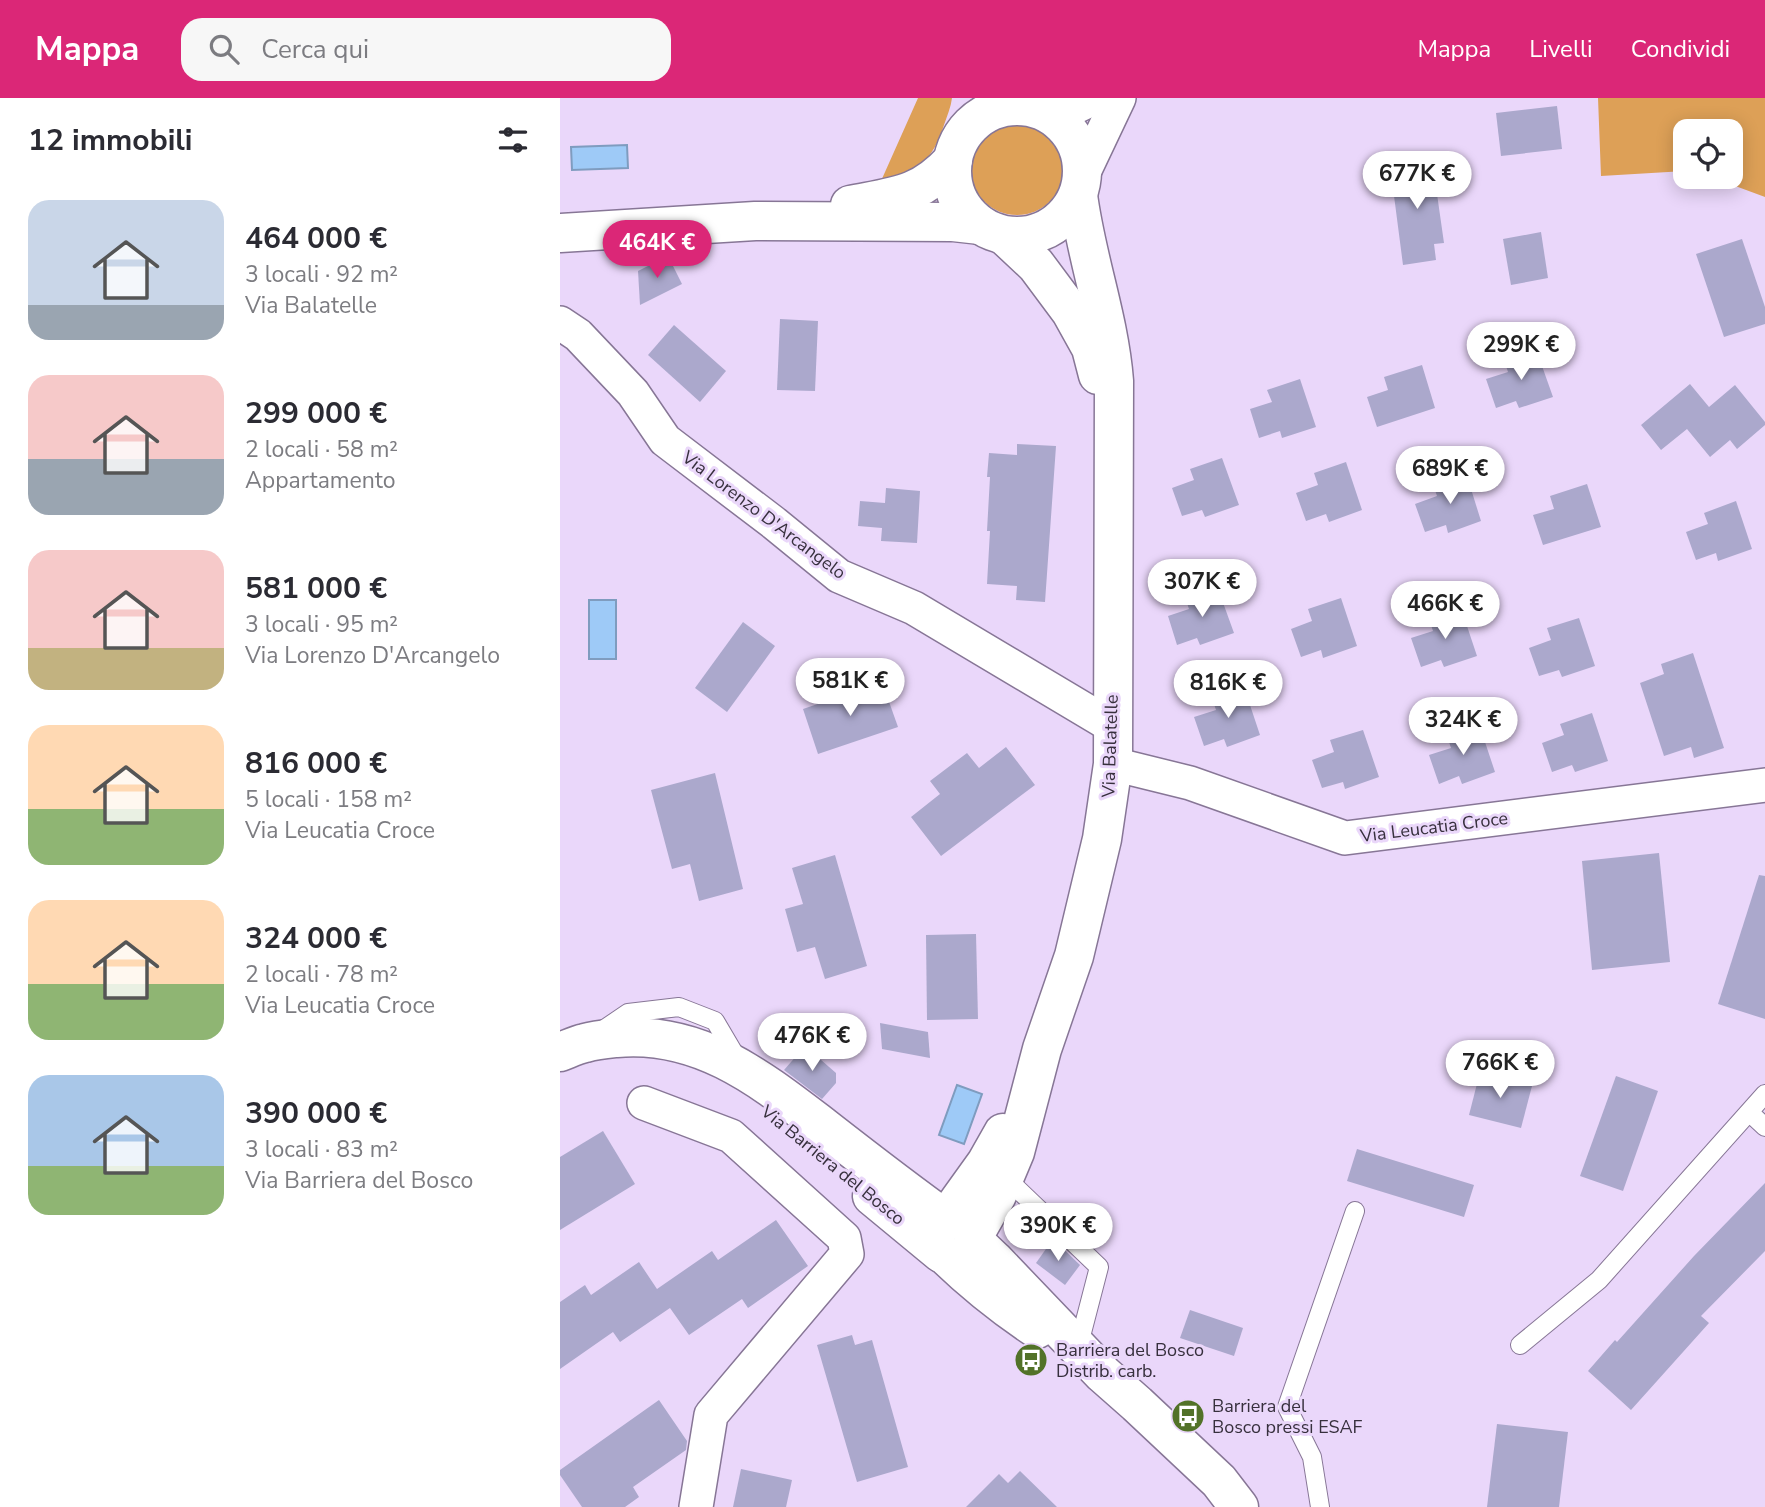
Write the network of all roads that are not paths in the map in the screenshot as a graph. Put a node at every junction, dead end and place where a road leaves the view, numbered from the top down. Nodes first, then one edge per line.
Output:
1 (1094, 98) edge
2 (1119, 98) edge
3 (1034, 106) edge
4 (964, 129) edge
5 (1080, 184) junction
6 (755, 221) junction
7 (992, 231) junction
8 (560, 233) edge
9 (560, 323) edge
10 (1113, 434) junction
11 (1112, 726) junction
12 (1113, 764) junction
13 (1765, 785) edge
14 (573, 1047) edge
15 (560, 1078) edge
16 (1765, 1094) edge
17 (644, 1103) dead end
18 (1749, 1113) junction
19 (1765, 1127) edge
20 (996, 1178) junction
21 (912, 1195) junction
22 (1354, 1211) dead end
23 (963, 1245) junction
24 (1520, 1345) dead end
25 (1091, 1361) junction
26 (696, 1507) edge
27 (1240, 1507) edge
28 (1320, 1507) edge

1 - 3 street
2 - 5 street
3 - 4 main road
3 - 5 main road
4 - 6 main road
4 - 7 main road
5 - 7 main road
5 - 10 main road
6 - 7 main road
6 - 8 main road
7 - 10 main road
9 - 11 street, Via Lorenzo D'Arcangelo
10 - 11 main road, Via Balatelle
11 - 12 main road, Via Balatelle
12 - 13 street, Via Leucatia Croce
12 - 20 main road, Via Balatelle
14 - 21 main road, Via Barriera del Bosco
15 - 23 main road, Via Barriera del Bosco
16 - 18 lane
17 - 26 street
18 - 19 lane
18 - 24 lane
20 - 21 main road
20 - 23 main road, Via Balatelle
20 - 25 lane
21 - 23 main road, Via Barriera del Bosco
22 - 28 lane
23 - 25 main road
25 - 27 main road

